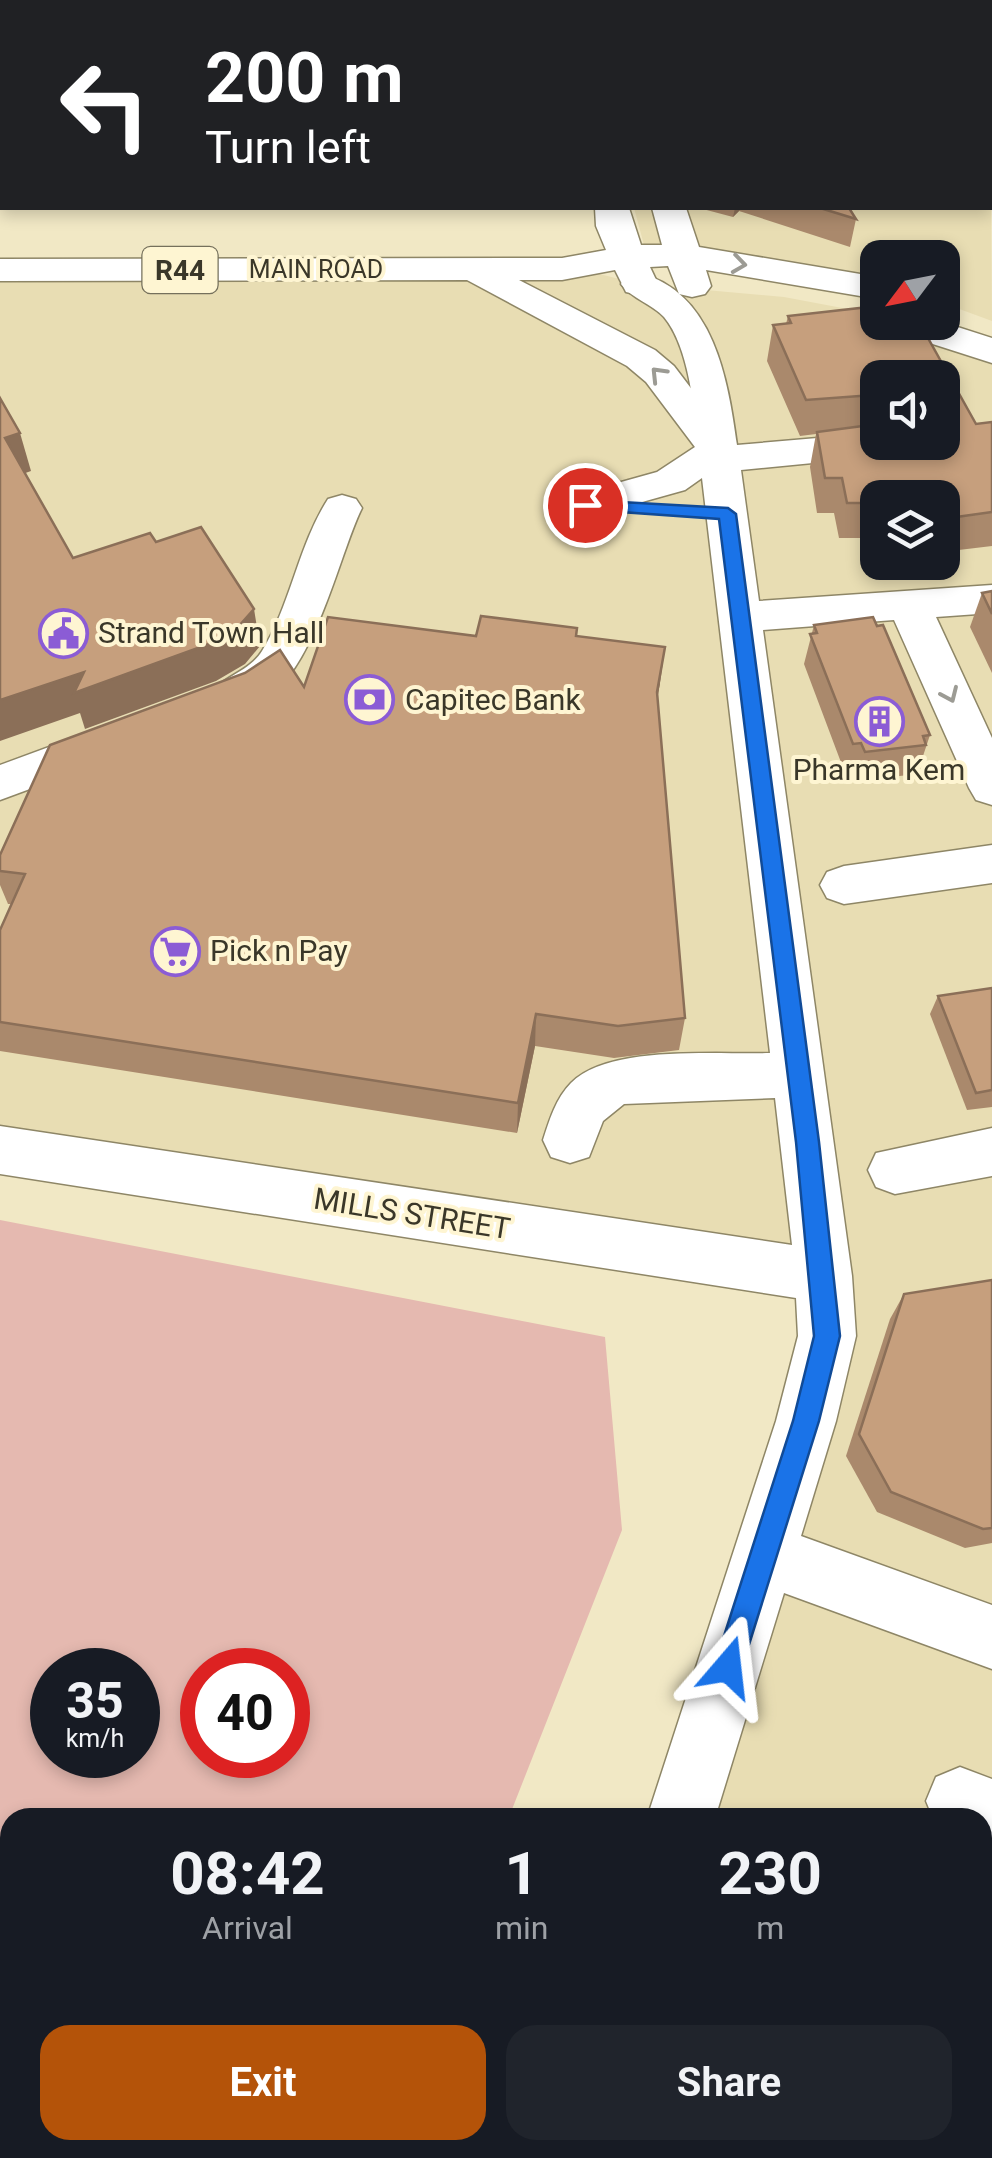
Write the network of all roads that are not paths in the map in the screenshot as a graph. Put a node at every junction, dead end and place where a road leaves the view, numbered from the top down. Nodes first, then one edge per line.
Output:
1 (612, 210) edge
2 (669, 210) edge
3 (466, 269) junction
4 (0, 270) edge
5 (632, 270) junction
6 (683, 283) junction
7 (860, 288) edge
8 (960, 311) edge
9 (860, 312) edge
10 (992, 322) edge
11 (956, 340) edge
12 (992, 352) edge
13 (860, 446) edge
14 (719, 454) junction
15 (342, 508) dead end
16 (728, 514) junction
17 (992, 599) edge
18 (909, 606) junction
19 (740, 617) junction
20 (198, 708) edge
21 (144, 729) edge
22 (0, 784) edge
23 (992, 788) edge
24 (992, 864) edge
25 (844, 885) dead end
26 (800, 1075) junction
27 (570, 1140) dead end
28 (0, 1150) edge
29 (992, 1152) edge
30 (894, 1170) dead end
31 (824, 1276) junction
32 (763, 1554) junction
33 (992, 1637) edge
34 (684, 1808) edge

1 - 5 main road
2 - 6 main road
3 - 4 main road, MAIN ROAD / R44
3 - 5 main road, MAIN ROAD / R44
14 -> 3 main road
5 - 6 main road, MAIN ROAD / R44
6 -> 7 main road, MAIN ROAD
6 - 9 main road, MAIN ROAD
6 - 14 street
8 - 10 main road
11 - 12 main road
13 - 14 street
14 - 16 street
14 - 16 street
15 - 20 street
16 - 19 street
17 - 18 street
18 - 19 street
18 -> 23 street
19 - 26 street
21 - 22 street
24 - 25 street
26 - 27 street
26 - 31 street
28 - 31 street, MILLS STREET
29 - 30 street
31 - 32 street
32 - 33 street
32 - 34 street

